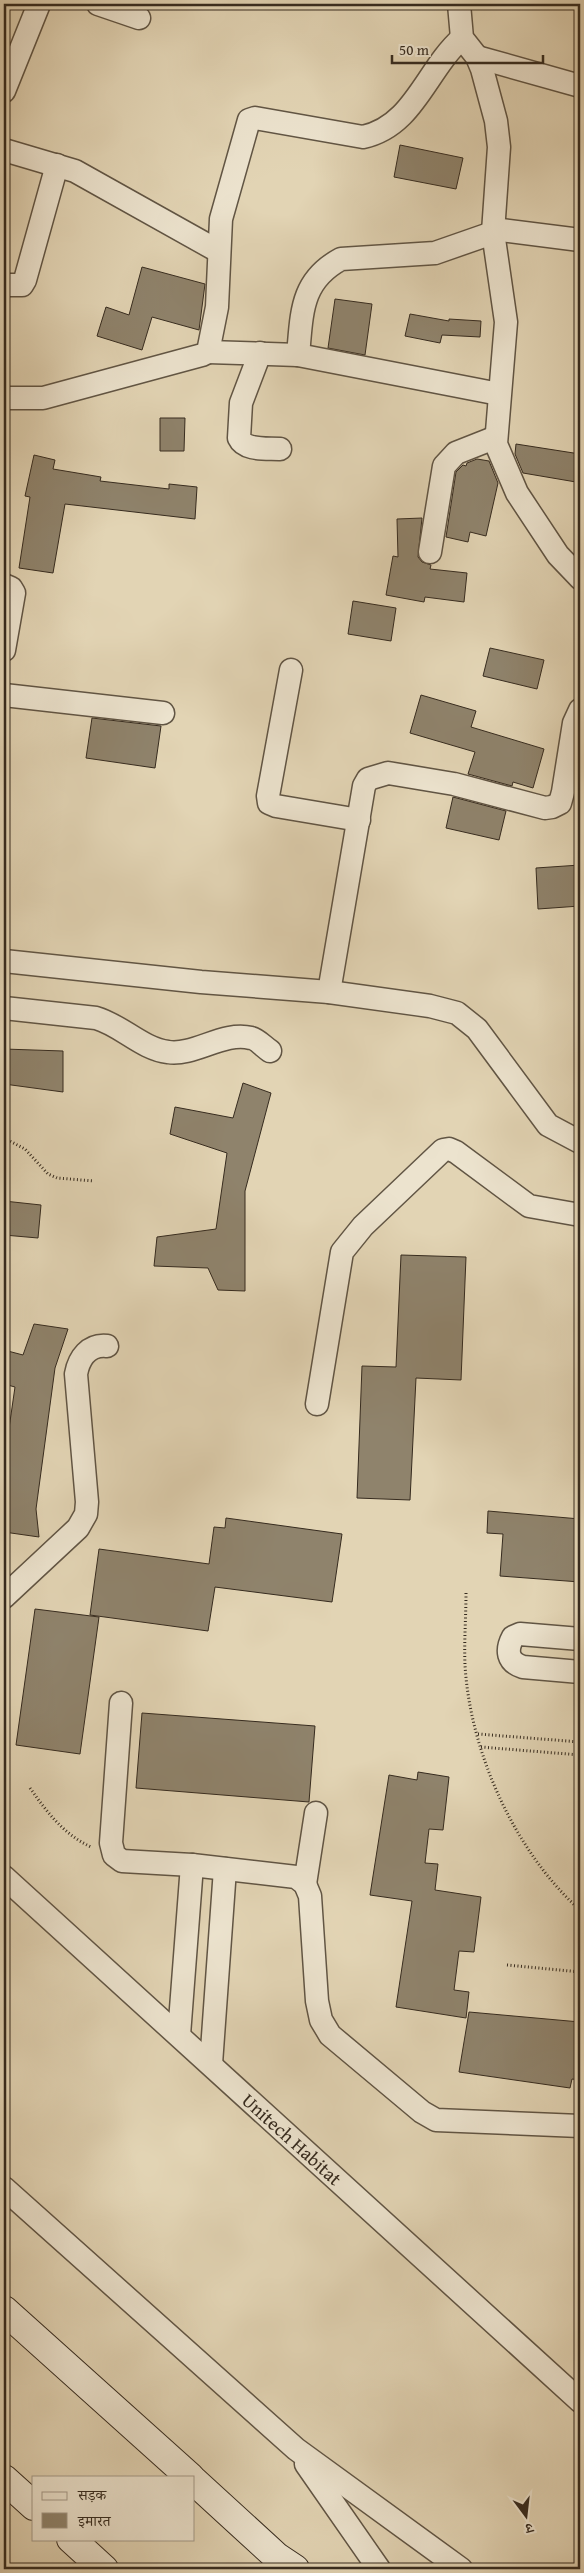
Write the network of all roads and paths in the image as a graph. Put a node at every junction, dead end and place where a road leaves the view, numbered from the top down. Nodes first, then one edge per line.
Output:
1 (39, 4) edge
2 (98, 4) edge
3 (459, 4) edge
4 (139, 18) dead end
5 (462, 38) junction
6 (478, 57) junction
7 (580, 86) edge
8 (4, 91) edge
9 (4, 150) edge
10 (57, 165) junction
11 (493, 232) junction
12 (580, 240) edge
13 (218, 251) junction
14 (4, 285) edge
15 (208, 352) junction
16 (260, 353) junction
17 (298, 355) junction
18 (499, 394) junction
19 (4, 398) edge
20 (494, 438) junction
21 (280, 449) dead end
22 (430, 552) dead end
23 (580, 578) edge
24 (4, 584) edge
25 (4, 650) edge
26 (291, 670) dead end
27 (4, 695) edge
28 (580, 710) edge
29 (164, 713) dead end
30 (359, 820) junction
31 (4, 961) edge
32 (329, 992) junction
33 (4, 1008) edge
34 (270, 1051) dead end
35 (4, 1138) edge
36 (580, 1142) edge
37 (94, 1181) dead end
38 (580, 1215) edge
39 (107, 1346) dead end
40 (317, 1404) dead end
41 (466, 1593) dead end
42 (4, 1597) edge
43 (580, 1639) edge
44 (580, 1672) edge
45 (121, 1704) dead end
46 (478, 1734) junction
47 (580, 1742) edge
48 (481, 1747) junction
49 (580, 1755) edge
50 (30, 1788) dead end
51 (316, 1813) dead end
52 (114, 1855) junction
53 (192, 1865) junction
54 (225, 1869) junction
55 (4, 1877) edge
56 (305, 1884) junction
57 (580, 1910) edge
58 (507, 1965) dead end
59 (580, 1972) edge
60 (179, 2035) junction
61 (211, 2064) junction
62 (580, 2126) edge
63 (4, 2188) edge
64 (4, 2310) edge
65 (580, 2401) edge
66 (296, 2449) junction
67 (189, 2476) edge
68 (4, 2479) edge
69 (195, 2482) edge
70 (32, 2504) edge
71 (72, 2540) edge
72 (104, 2569) edge
73 (294, 2569) edge
74 (379, 2569) edge
75 (461, 2569) edge

1 - 8 street
2 - 4 street
3 - 5 street
5 - 6 street
5 - 13 street
6 - 7 street
6 - 11 street
9 - 10 street
10 - 13 street
10 - 14 street
11 - 12 street
11 - 17 street
11 - 18 street
13 - 15 street
15 - 16 street
15 - 19 street
16 - 17 street
16 - 21 street
17 - 18 street
18 - 20 street
20 - 22 street
20 - 23 street
24 - 25 street
26 - 30 street
27 - 29 street
28 - 30 street
30 - 32 street
31 - 32 street
32 - 36 street
33 - 34 street
35 - 37 path
38 - 40 street
39 - 42 street
41 - 46 path
43 - 44 street
45 - 52 street
46 - 47 path
46 - 48 path
48 - 49 path
48 - 57 path
50 - 52 path
51 - 56 street
52 - 53 street
53 - 54 street
53 - 60 street
54 - 56 street
54 - 61 street
55 - 60 street, Unitech Habitat
56 - 62 street
58 - 59 path
60 - 61 street, Unitech Habitat
61 - 65 street, Unitech Habitat
63 - 66 street
64 - 67 main road
66 - 74 street
66 - 75 street
68 - 70 main road
69 - 73 main road
71 - 72 main road

